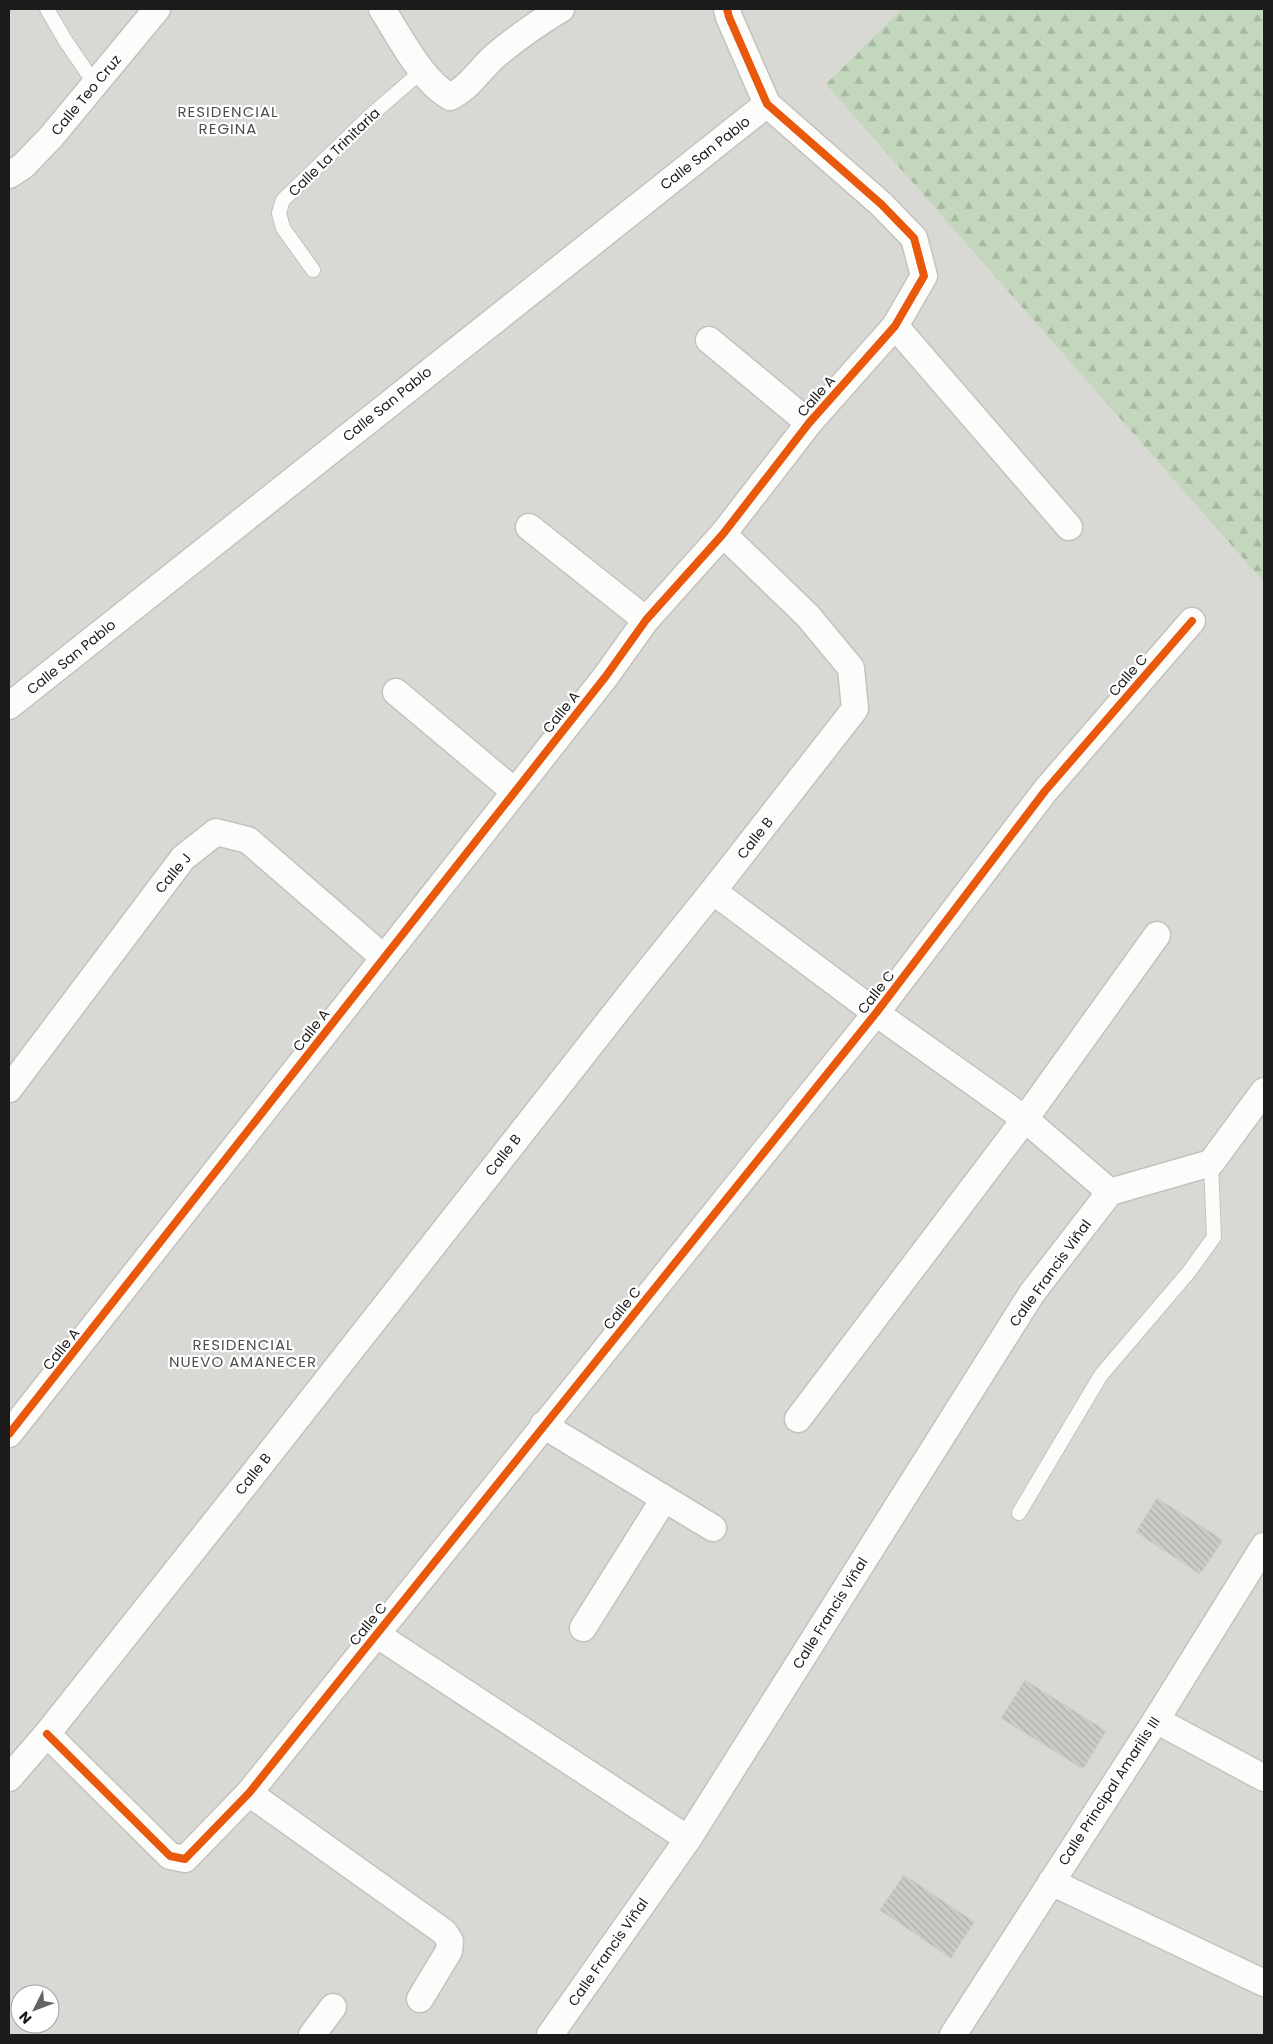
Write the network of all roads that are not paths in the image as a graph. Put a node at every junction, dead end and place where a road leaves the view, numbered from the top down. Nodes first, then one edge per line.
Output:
1 (47, 9) edge
2 (157, 9) edge
3 (382, 9) edge
4 (561, 9) edge
5 (727, 9) edge
6 (422, 71) junction
7 (95, 84) junction
8 (766, 104) junction
9 (9, 175) edge
10 (313, 270) dead end
11 (895, 326) junction
12 (709, 340) dead end
13 (809, 423) junction
14 (529, 527) dead end
15 (1068, 527) dead end
16 (723, 534) junction
17 (646, 620) junction
18 (1192, 621) dead end
19 (396, 692) dead end
20 (9, 706) edge
21 (514, 791) junction
22 (713, 891) junction
23 (1157, 935) dead end
24 (383, 957) junction
25 (876, 1013) junction
26 (9, 1089) edge
27 (1264, 1091) edge
28 (1025, 1119) junction
29 (1211, 1163) junction
30 (1110, 1192) junction
31 (798, 1419) dead end
32 (543, 1425) junction
33 (9, 1434) edge
34 (664, 1499) junction
35 (1019, 1513) dead end
36 (713, 1528) dead end
37 (1264, 1546) edge
38 (583, 1628) dead end
39 (376, 1634) junction
40 (1156, 1720) junction
41 (47, 1734) junction
42 (9, 1778) edge
43 (1264, 1778) edge
44 (249, 1793) junction
45 (688, 1839) junction
46 (1051, 1882) junction
47 (1264, 1983) edge
48 (420, 1999) dead end
49 (333, 2007) dead end
50 (312, 2035) edge
51 (550, 2035) edge
52 (953, 2035) edge

1 - 7 lane
2 - 7 street, Calle Teo Cruz
3 - 6 street
4 - 6 street
5 - 8 street, Calle A
6 - 10 lane, Calle La Trinitaria
7 - 9 street, Calle Teo Cruz
8 - 11 street, Calle A
8 - 20 street, Calle San Pablo
11 - 13 street, Calle A
11 - 15 street
12 - 13 street
13 - 16 street, Calle A
14 - 17 street
16 - 17 street, Calle A
16 - 22 street, Calle B
17 - 21 street, Calle A
18 - 25 street, Calle C
19 - 21 street
21 - 24 street, Calle A
22 - 25 street
22 - 41 street, Calle B
23 - 28 street
24 - 26 street, Calle J
24 - 33 street, Calle A
25 - 28 street
25 - 32 street, Calle C
27 - 29 street
28 - 30 street
28 - 31 street
29 - 30 street
29 - 35 lane
30 - 45 street, Calle Francis Viñal
32 - 34 street
32 - 39 street, Calle C
34 - 36 street
34 - 38 street
37 - 40 street, Calle Principal Amarilis III
39 - 44 street, Calle C
39 - 45 street
40 - 43 street
40 - 46 street, Calle Principal Amarilis III
41 - 42 street, Calle B
41 - 44 street, Calle C
44 - 48 street
45 - 51 street, Calle Francis Viñal
46 - 47 street
46 - 52 street, Calle Principal Amarilis III
49 - 50 street

